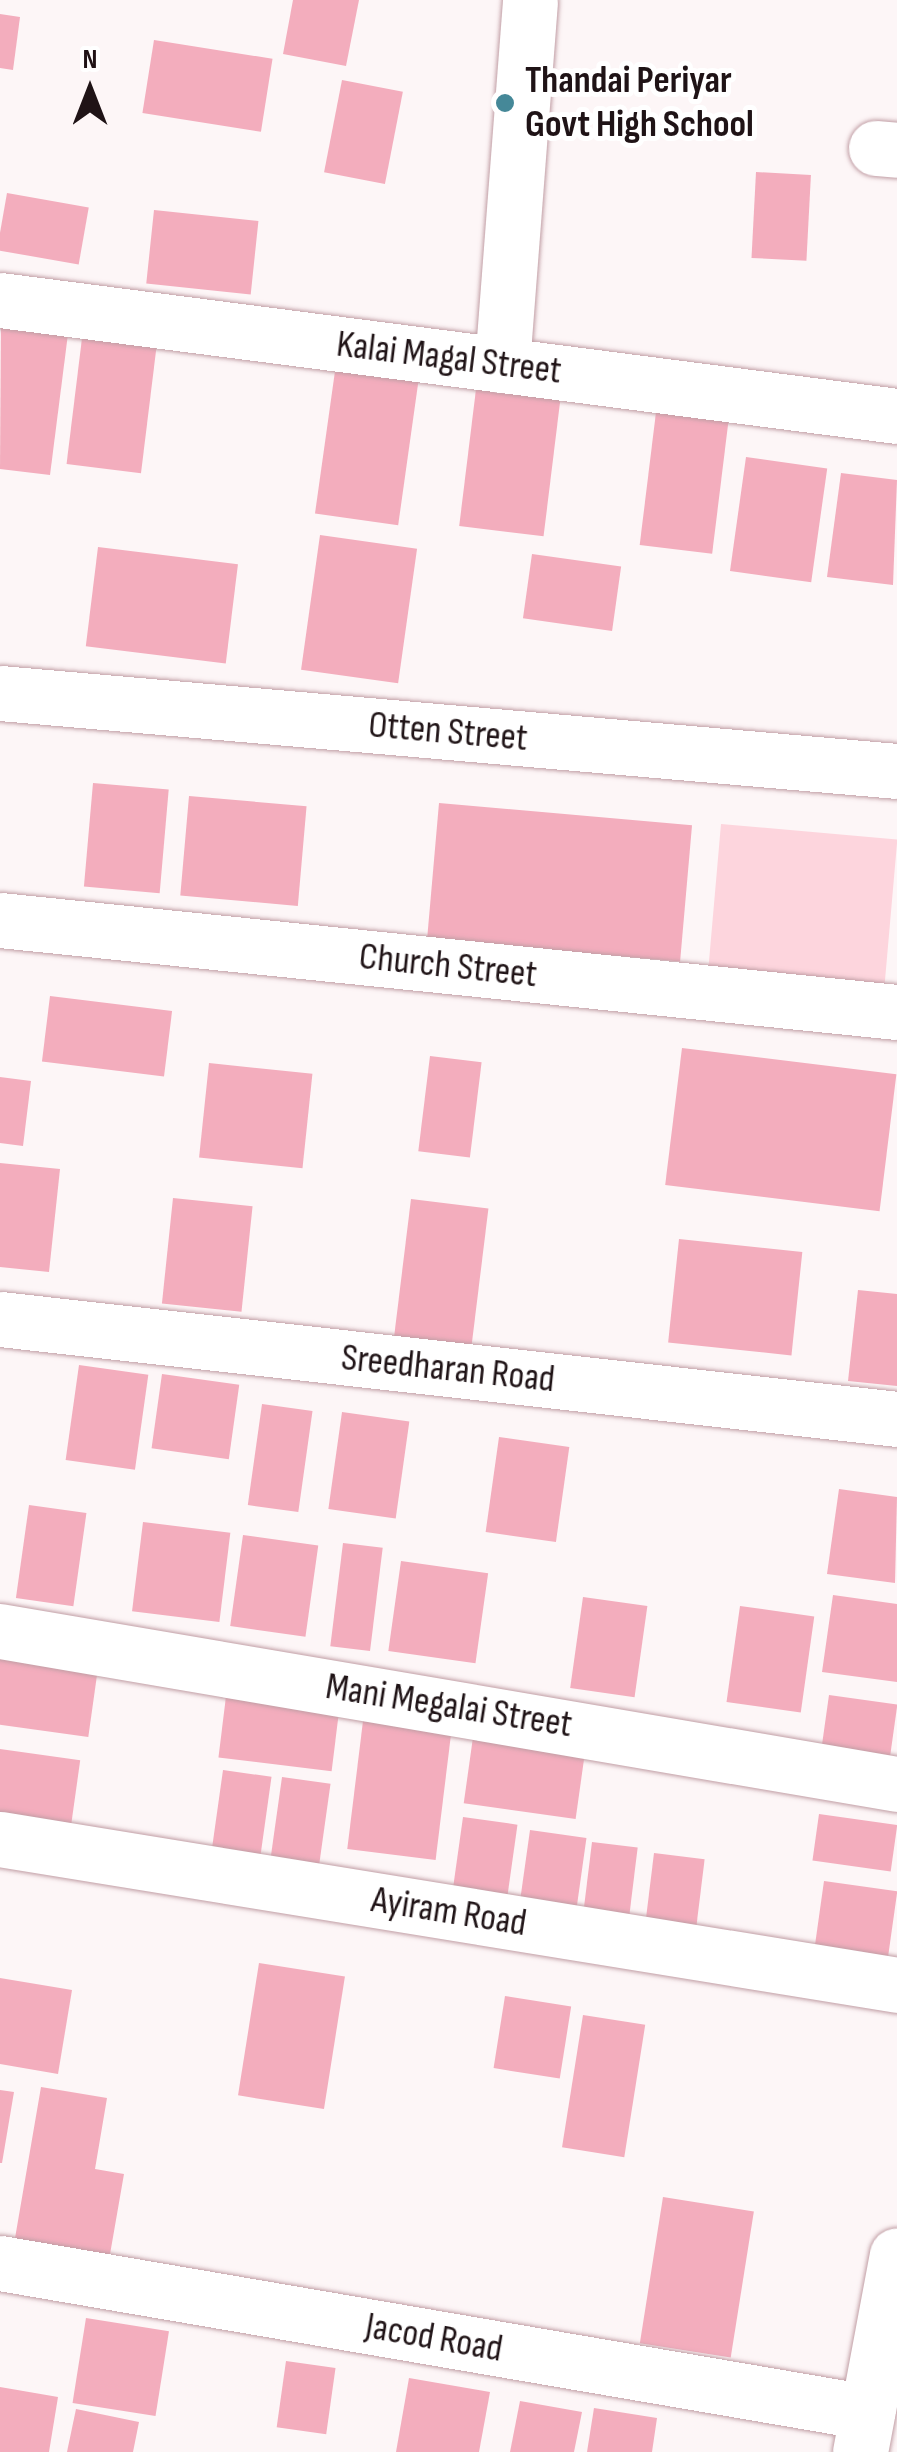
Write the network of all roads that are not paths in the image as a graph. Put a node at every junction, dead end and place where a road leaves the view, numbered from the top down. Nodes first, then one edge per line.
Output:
1 (530, 2) dead end
2 (0, 300) edge
3 (502, 364) junction
4 (897, 416) edge
5 (0, 693) edge
6 (897, 772) edge
7 (0, 920) edge
8 (897, 1012) edge
9 (0, 1319) edge
10 (897, 1419) edge
11 (0, 1631) edge
12 (897, 1784) edge
13 (0, 1839) edge
14 (897, 1985) edge
15 (897, 2255) edge
16 (0, 2264) edge
17 (864, 2432) edge

1 - 3 street
2 - 3 street, Kalai Magal Street
3 - 4 street, Kalai Magal Street
5 - 6 street, Otten Street
7 - 8 street, Church Street
9 - 10 street, Sreedharan Road
11 - 12 street, Mani Megalai Street
13 - 14 street, Ayiram Road
15 - 17 street
16 - 17 street, Jacod Road

